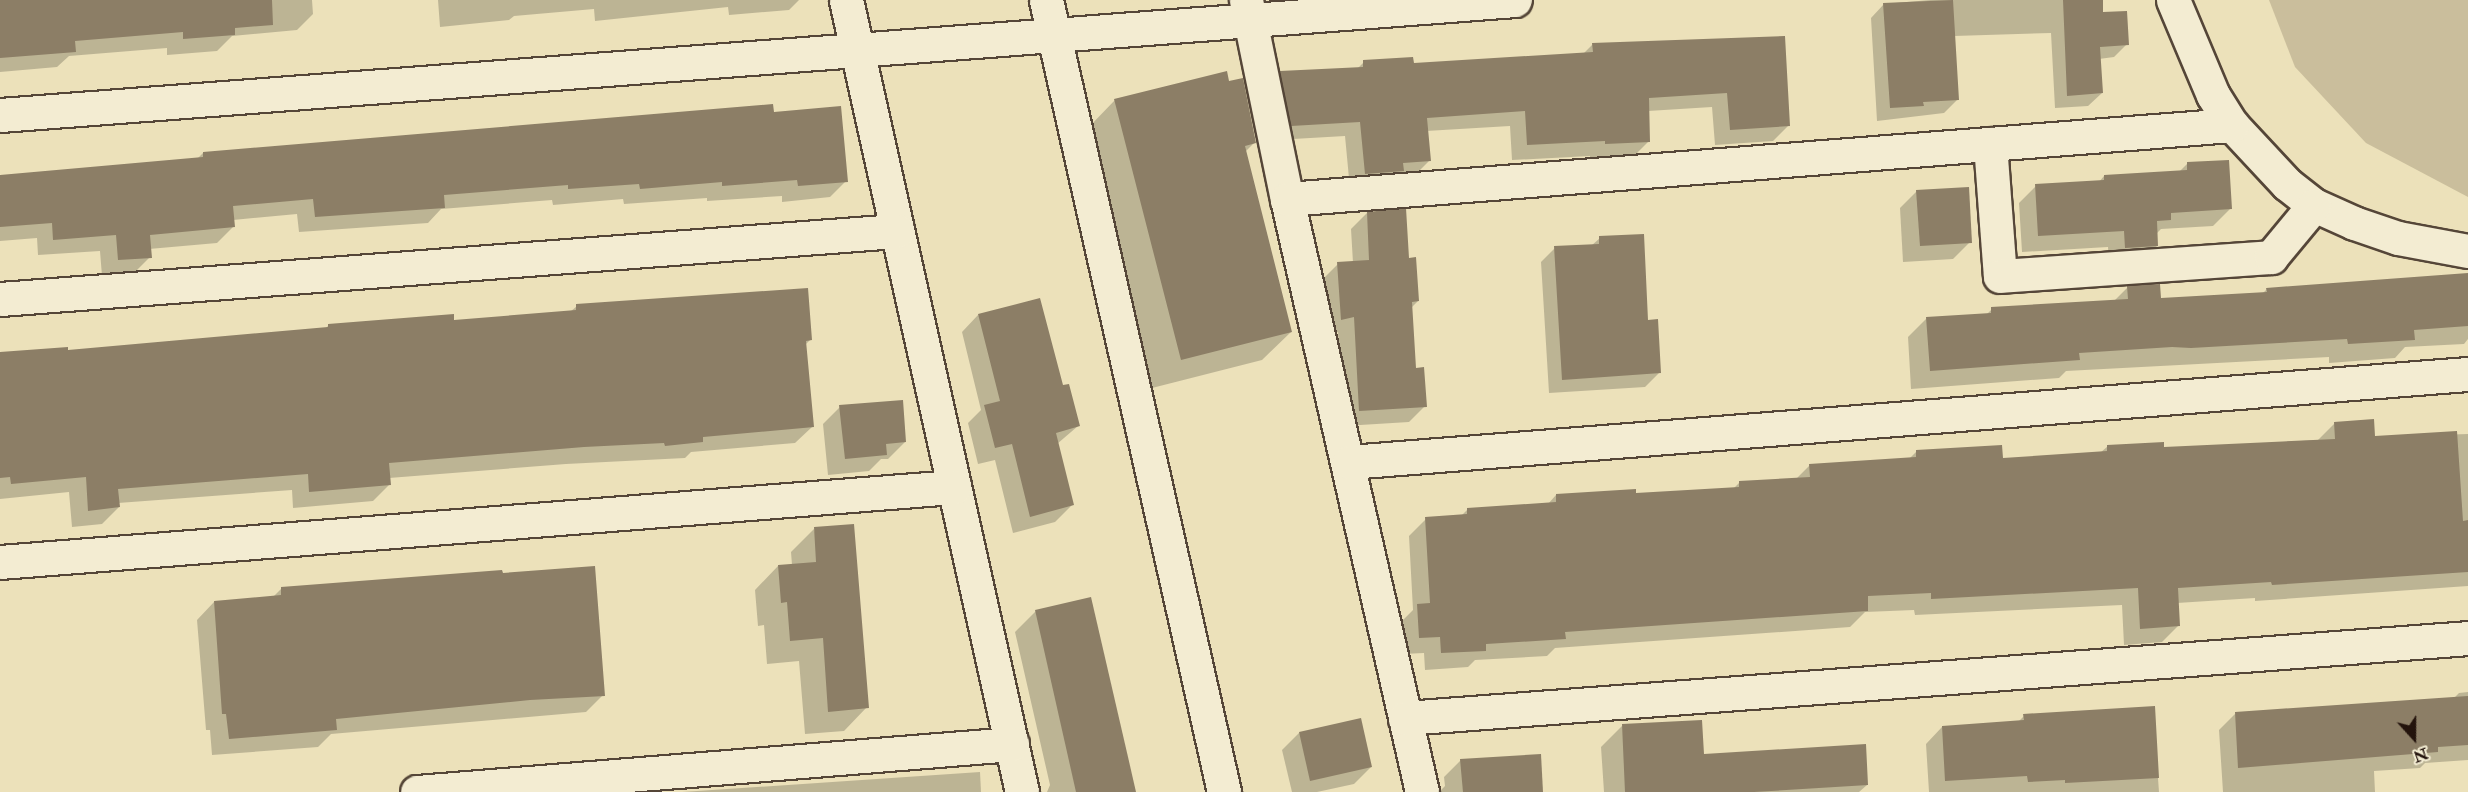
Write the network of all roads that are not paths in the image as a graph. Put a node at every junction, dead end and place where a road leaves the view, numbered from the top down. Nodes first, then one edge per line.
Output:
1 (846, 0) edge
2 (1047, 0) edge
3 (1515, 0) edge
4 (2173, 0) edge
5 (1248, 11) edge
6 (1054, 35) junction
7 (858, 50) junction
8 (0, 115) edge
9 (2232, 125) junction
10 (1990, 144) junction
11 (1287, 199) junction
12 (2314, 205) junction
13 (897, 231) junction
14 (2468, 251) edge
15 (0, 299) edge
16 (2468, 374) edge
17 (1349, 462) junction
18 (954, 487) junction
19 (0, 562) edge
20 (2468, 638) edge
21 (1405, 718) junction
22 (1012, 744) junction
23 (417, 792) edge
24 (1022, 792) edge
25 (1224, 792) edge
26 (1422, 792) edge

1 - 7 street
2 - 6 street
3 - 5 street
4 - 9 street
5 - 6 street
5 - 11 street
6 - 7 street
6 - 25 street
7 - 8 street
7 - 13 street
9 - 10 street
9 - 12 street
10 - 11 street
10 - 12 street
11 - 17 street
12 - 14 street
13 - 15 street
13 - 18 street
16 - 17 street
17 - 21 street
18 - 19 street
18 - 22 street
20 - 21 street
21 - 26 street
22 - 23 street
22 - 24 street

